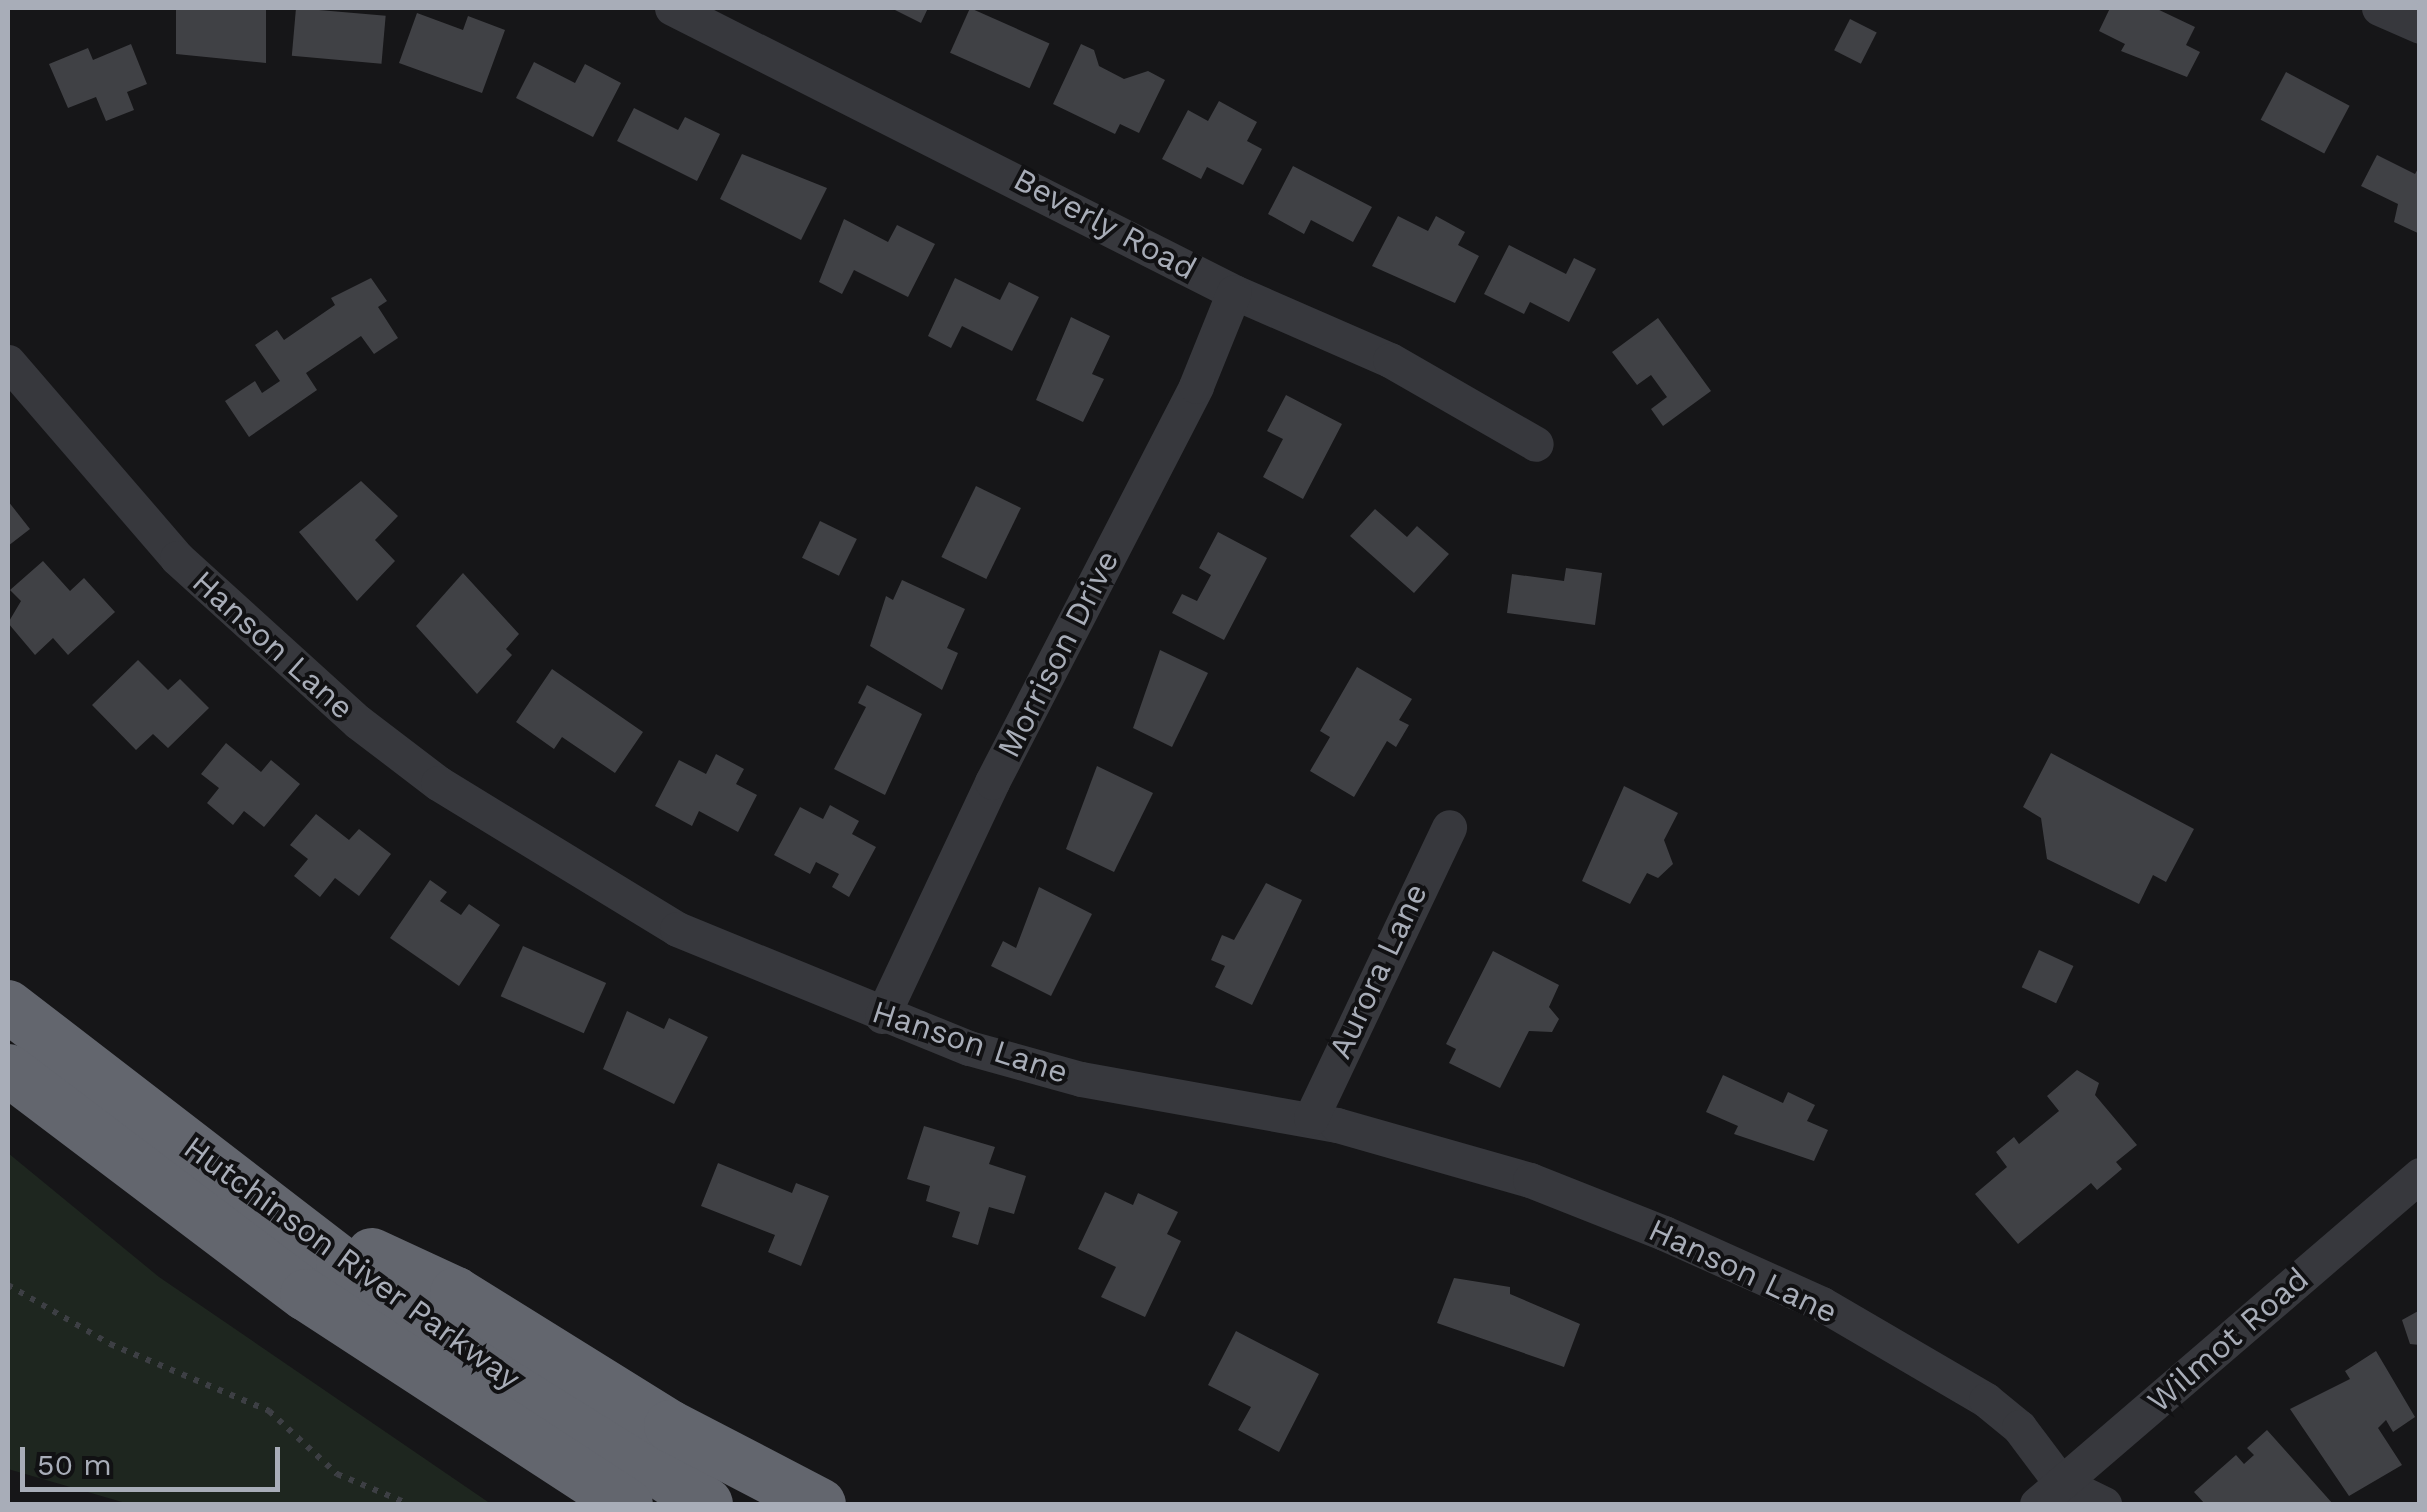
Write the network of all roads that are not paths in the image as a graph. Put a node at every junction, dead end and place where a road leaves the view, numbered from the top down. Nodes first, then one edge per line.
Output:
1 (672, 8) edge
2 (2379, 8) edge
3 (2420, 26) edge
4 (1234, 292) junction
5 (8, 362) edge
6 (1536, 444) dead end
7 (1449, 827) dead end
8 (8, 1006) edge
9 (882, 1016) junction
10 (8, 1070) edge
11 (1311, 1118) junction
12 (2420, 1174) edge
13 (273, 1208) junction
14 (475, 1407) junction
15 (2054, 1497) edge
16 (587, 1504) edge
17 (627, 1504) edge
18 (708, 1504) edge
19 (820, 1504) edge
20 (2104, 1504) edge

1 - 4 street, Beverly Road
2 - 3 street
4 - 6 street, Beverly Road
4 - 9 street, Morrison Drive
5 - 9 street, Hanson Lane
7 - 11 street, Aurora Lane
8 - 13 highway, Hutchinson River Parkway
9 - 11 street, Hanson Lane
10 - 14 highway, Hutchinson River Parkway
11 - 15 street, Hanson Lane
12 - 15 street, Wilmot Road
13 - 18 highway, Hutchinson River Parkway
13 - 19 highway
14 - 16 highway
14 - 17 highway, Hutchinson River Parkway
15 - 20 street

